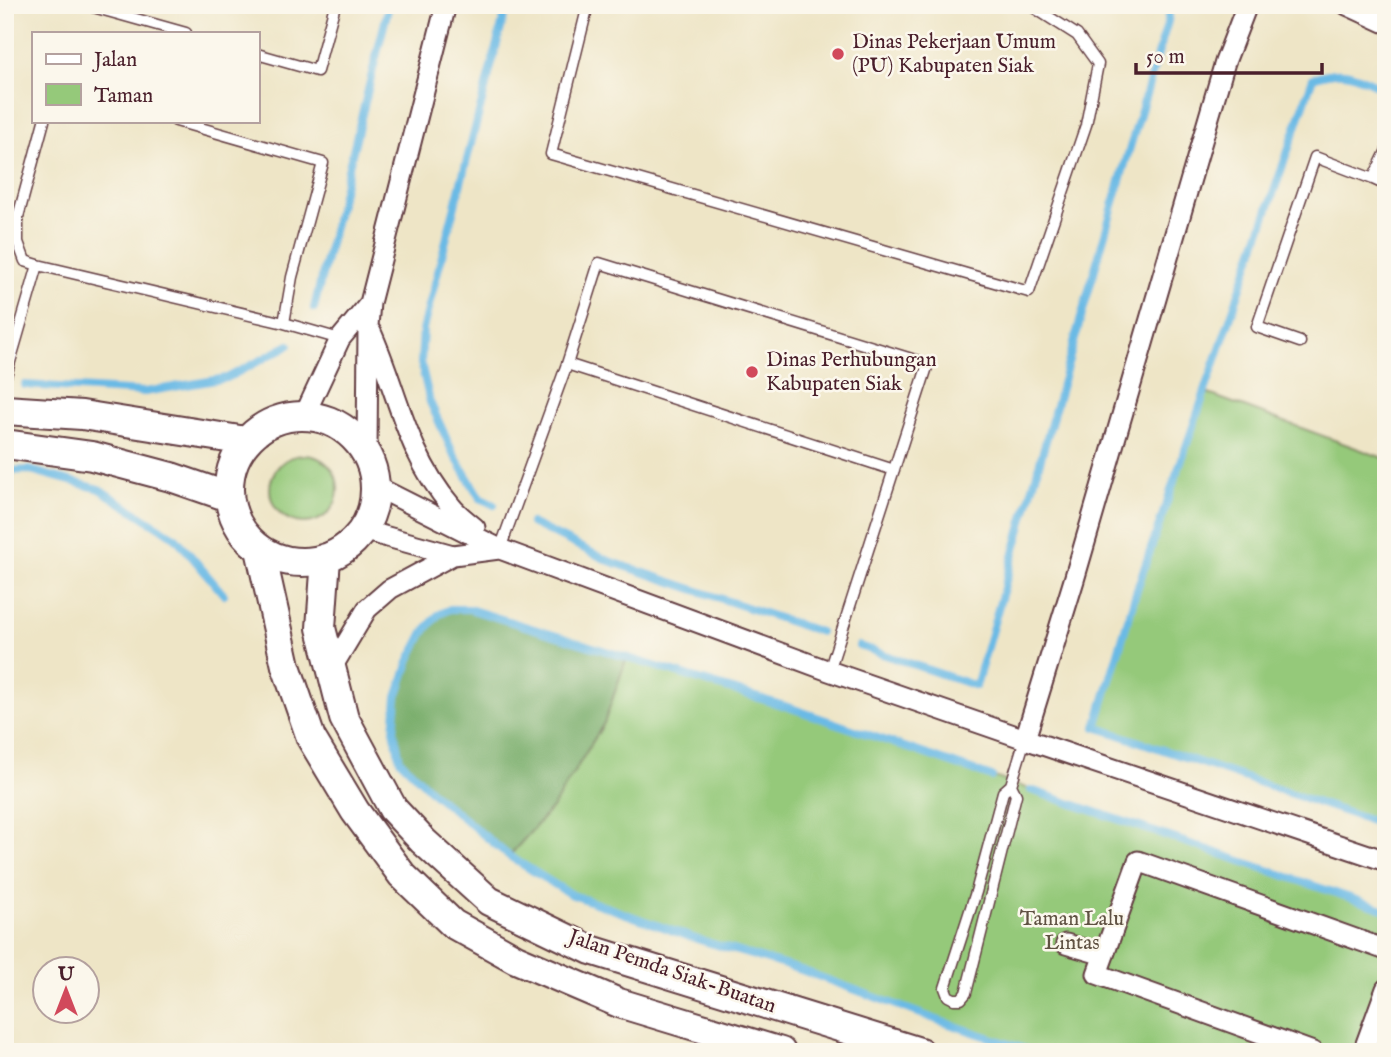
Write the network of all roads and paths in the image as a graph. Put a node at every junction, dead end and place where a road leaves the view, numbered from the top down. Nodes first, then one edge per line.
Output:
1 (86, 5) edge
2 (335, 5) edge
3 (446, 5) edge
4 (588, 5) edge
5 (1030, 5) edge
6 (1247, 5) edge
7 (1356, 7) edge
8 (1386, 23) edge
9 (182, 32) edge
10 (259, 55) edge
11 (44, 122) edge
12 (180, 122) edge
13 (1386, 152) edge
14 (1373, 179) junction
15 (1386, 185) edge
16 (38, 265) junction
17 (370, 303) junction
18 (285, 323) junction
19 (368, 326) junction
20 (340, 339) junction
21 (1300, 342) dead end
22 (567, 364) junction
23 (5, 379) edge
24 (5, 410) edge
25 (304, 416) junction
26 (246, 441) junction
27 (5, 444) edge
28 (367, 454) junction
29 (894, 470) junction
30 (375, 486) junction
31 (229, 497) junction
32 (362, 530) junction
33 (260, 549) junction
34 (500, 549) junction
35 (453, 555) junction
36 (326, 558) junction
37 (331, 669) junction
38 (829, 671) junction
39 (1025, 740) junction
40 (1011, 785) junction
41 (1386, 861) edge
42 (1066, 944) dead end
43 (1386, 950) edge
44 (1104, 955) junction
45 (1386, 989) edge
46 (781, 1052) edge
47 (919, 1052) edge
48 (1313, 1052) edge
49 (1363, 1052) edge

1 - 9 lane
2 - 10 lane
3 - 17 street
4 - 5 lane
6 - 39 street
7 - 8 street
11 - 16 lane
12 - 18 lane
13 - 14 lane
14 - 15 lane
14 - 21 lane
16 - 18 lane
16 - 23 lane
17 - 19 street
17 - 20 street
18 - 20 lane
19 - 28 street
19 - 34 street
20 - 25 street
22 - 29 lane
22 - 29 lane
22 - 34 lane
24 - 26 main road
25 - 26 main road
25 - 28 main road
26 - 31 main road
27 - 31 main road
28 - 30 main road
29 - 38 lane
30 - 32 main road
30 - 34 street
31 - 33 main road
32 - 35 street
32 - 36 main road
33 - 36 main road
33 - 46 main road, Jalan Pemda Siak-Buatan
34 - 35 street
34 - 38 street
35 - 37 street
36 - 37 main road, Jalan Pemda Siak-Buatan
37 - 47 main road, Jalan Pemda Siak-Buatan
38 - 39 street
39 - 40 lane
39 - 41 street
40 - 40 lane
42 - 44 street
43 - 44 street
44 - 48 street
45 - 49 street

